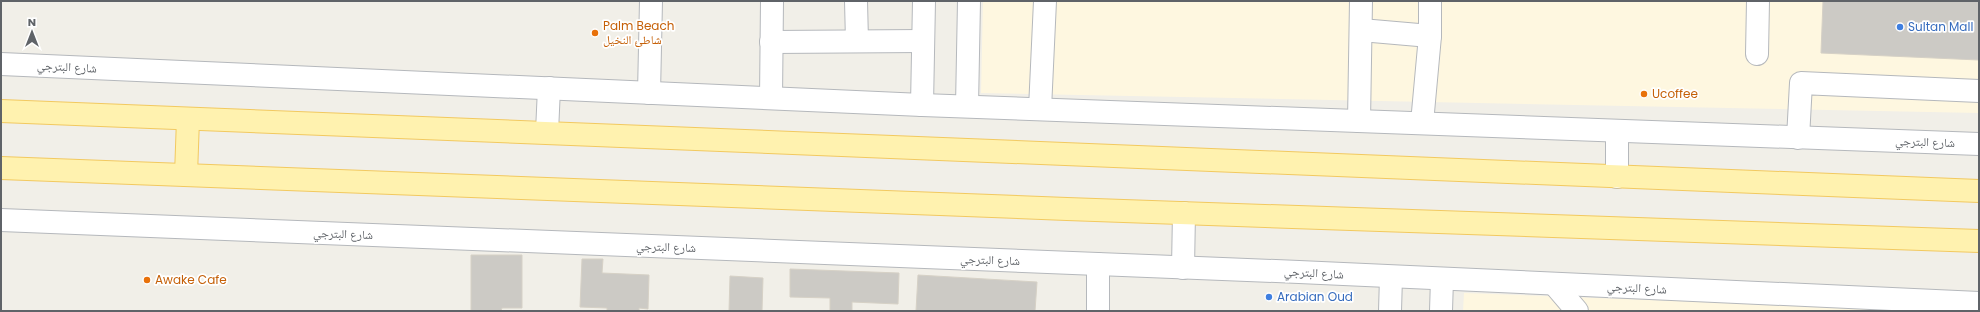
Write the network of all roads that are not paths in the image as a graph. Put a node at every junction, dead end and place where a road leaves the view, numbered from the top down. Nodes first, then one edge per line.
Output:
1 (651, 1) edge
2 (772, 1) edge
3 (856, 1) edge
4 (924, 1) edge
5 (969, 1) edge
6 (1045, 1) edge
7 (1361, 1) edge
8 (1430, 1) edge
9 (1758, 1) edge
10 (1361, 30) junction
11 (1430, 36) junction
12 (857, 41) junction
13 (923, 41) junction
14 (771, 42) junction
15 (1757, 54) dead end
16 (1, 64) edge
17 (549, 88) junction
18 (1979, 91) edge
19 (649, 93) junction
20 (770, 98) junction
21 (922, 105) junction
22 (967, 106) junction
23 (1040, 109) junction
24 (1, 111) edge
25 (188, 119) junction
26 (1359, 121) junction
27 (1422, 123) junction
28 (1617, 131) junction
29 (547, 132) junction
30 (1798, 138) junction
31 (1979, 144) edge
32 (1, 168) edge
33 (186, 175) junction
34 (1617, 177) junction
35 (1979, 191) edge
36 (1184, 213) junction
37 (1, 220) edge
38 (1979, 241) edge
39 (1098, 264) junction
40 (1183, 268) junction
41 (1391, 277) junction
42 (1442, 279) junction
43 (1554, 284) junction
44 (1979, 303) edge
45 (1098, 311) edge
46 (1390, 311) edge
47 (1441, 311) edge
48 (1577, 311) edge

1 - 19 street
2 - 14 street
3 - 12 street
4 - 13 street
5 - 22 street
6 - 23 street
7 - 10 street
8 - 11 street
9 - 15 street
10 - 11 street
10 - 26 street
11 - 27 street
12 - 13 street
12 - 14 street
13 - 21 street
14 - 20 street
16 - 17 street, شارع البترجي
17 - 19 street, شارع البترجي
17 - 29 street
18 - 30 street
19 - 20 street, شارع البترجي
20 - 21 street, شارع البترجي
21 - 22 street, شارع البترجي
22 - 23 street, شارع البترجي
23 - 26 street, شارع البترجي
24 - 25 main road
25 - 29 main road
25 - 33 main road
26 - 27 street, شارع البترجي
27 - 28 street, شارع البترجي
28 - 30 street, شارع البترجي
28 - 34 street
29 - 34 main road
30 - 31 street, شارع البترجي
32 - 33 main road
33 - 36 main road
34 - 35 main road
36 - 38 main road
36 - 40 street
37 - 39 street, شارع البترجي
39 - 40 street, شارع البترجي
39 - 45 street
40 - 41 street, شارع البترجي
41 - 42 street, شارع البترجي
41 - 46 street
42 - 43 street, شارع البترجي
42 - 47 street
43 - 44 street, شارع البترجي
43 - 48 street

